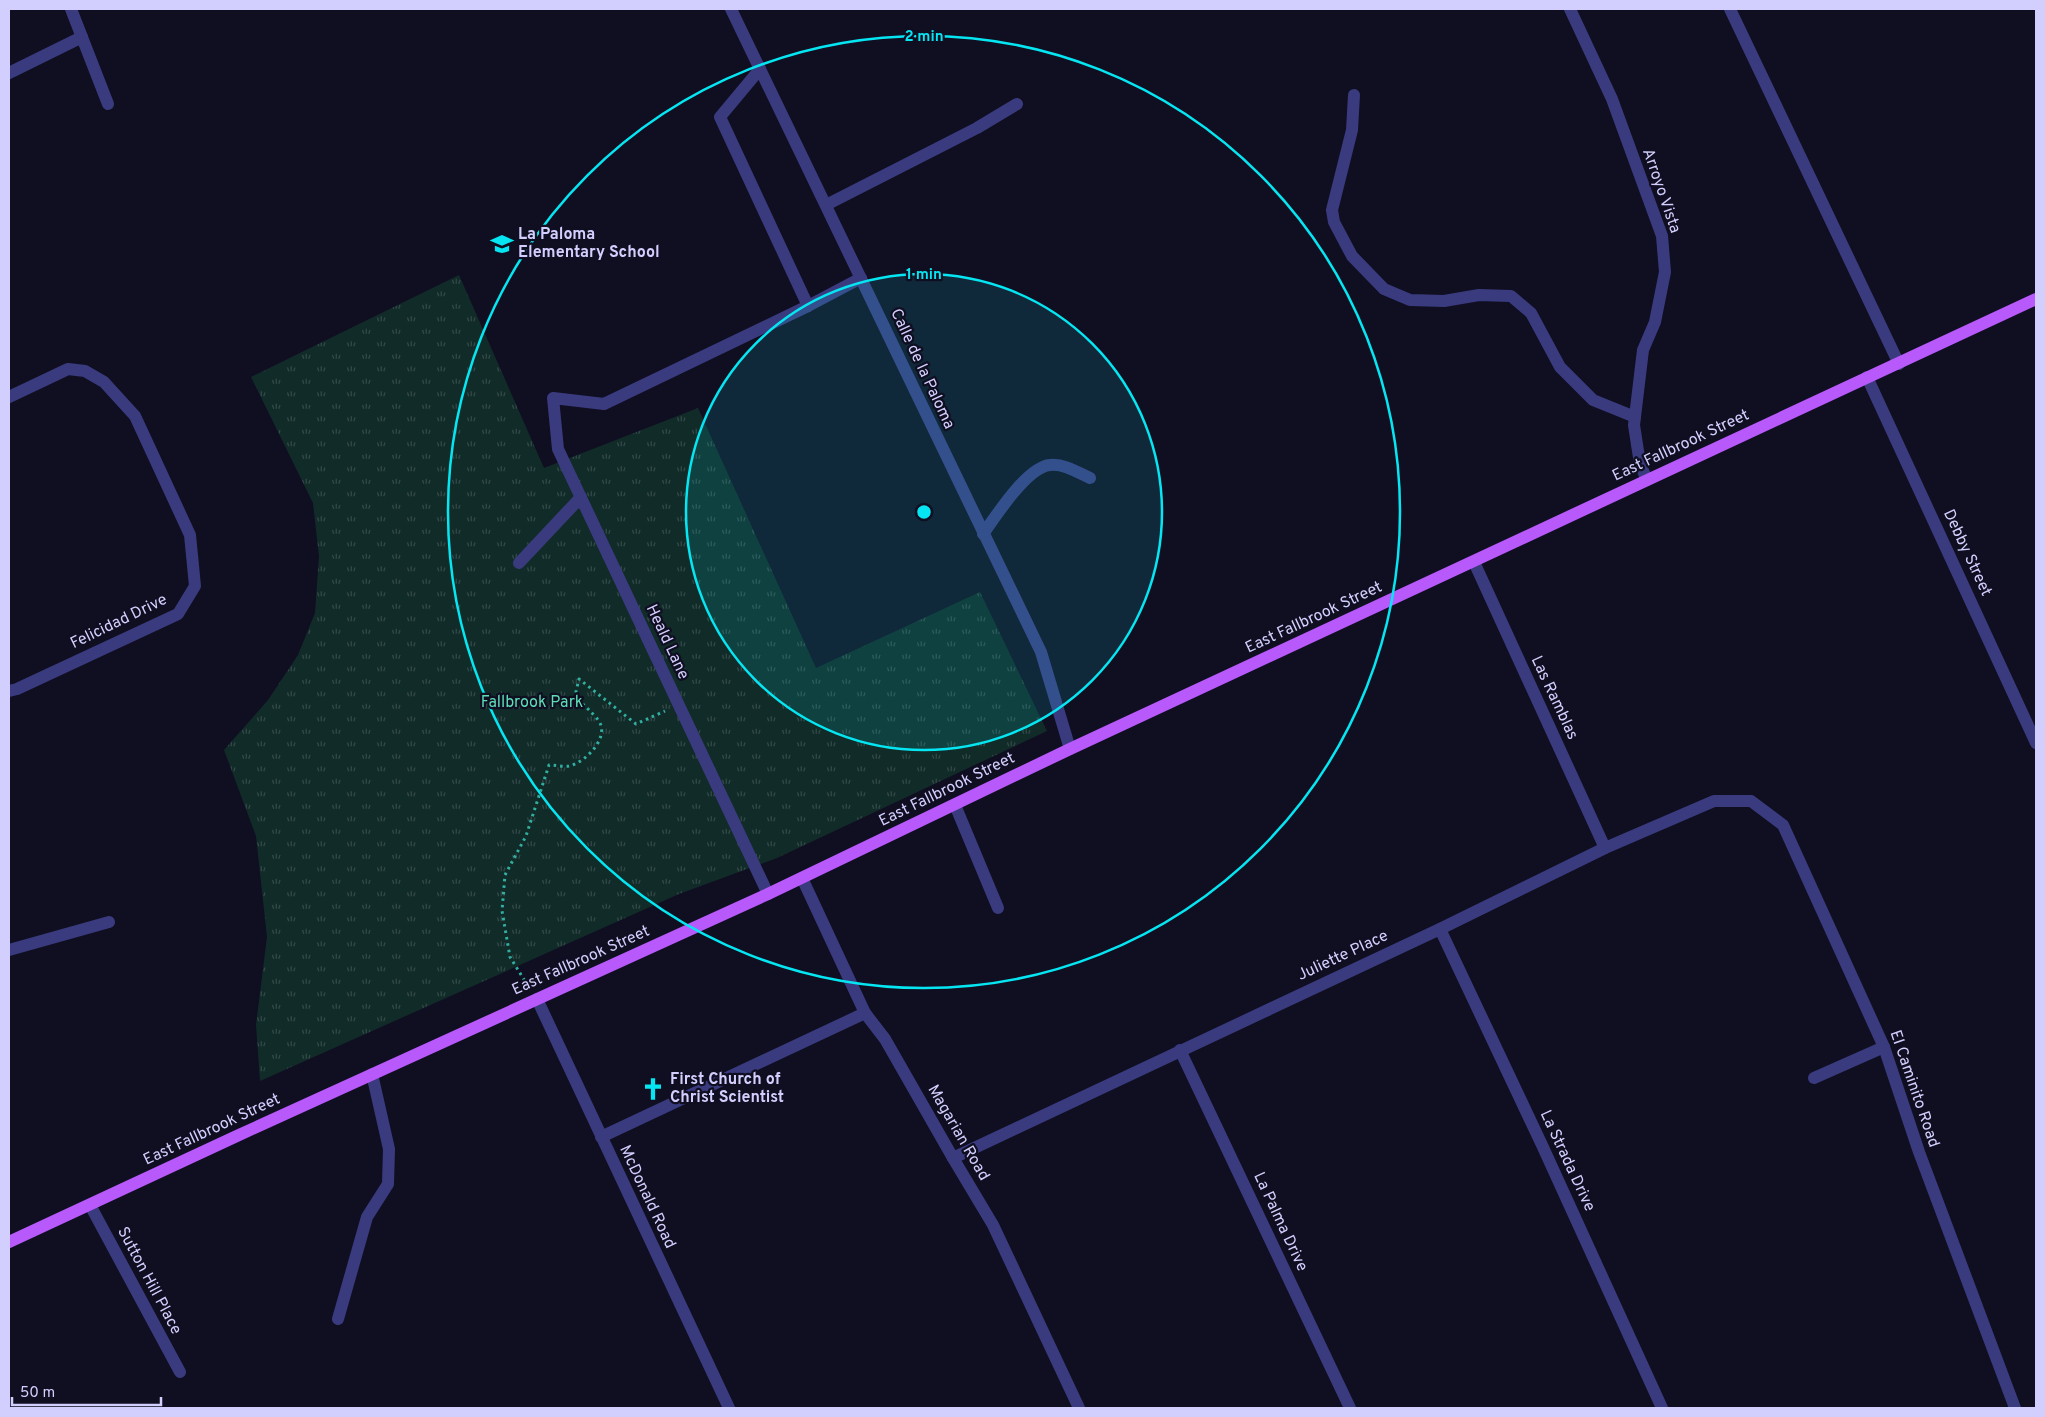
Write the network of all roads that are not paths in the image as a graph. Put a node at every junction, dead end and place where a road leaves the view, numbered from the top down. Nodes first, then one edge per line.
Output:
1 (71, 9) edge
2 (731, 9) edge
3 (1570, 9) edge
4 (1730, 9) edge
5 (82, 37) junction
6 (760, 69) junction
7 (9, 73) edge
8 (1354, 95) dead end
9 (108, 104) dead end
10 (1017, 104) dead end
11 (826, 205) junction
12 (861, 278) junction
13 (2036, 299) edge
14 (808, 306) junction
15 (1898, 364) junction
16 (1867, 377) junction
17 (9, 397) edge
18 (1635, 417) junction
19 (1090, 478) dead end
20 (1648, 480) junction
21 (581, 497) junction
22 (983, 534) junction
23 (1474, 562) junction
24 (519, 563) dead end
25 (9, 691) edge
26 (2036, 743) edge
27 (1070, 749) junction
28 (1751, 801) joint
29 (955, 805) junction
30 (1605, 848) junction
31 (802, 878) junction
32 (768, 894) junction
33 (998, 908) dead end
34 (109, 922) dead end
35 (1440, 929) junction
36 (9, 950) edge
37 (537, 999) junction
38 (865, 1013) junction
39 (1884, 1047) junction
40 (1180, 1050) junction
41 (372, 1074) junction
42 (1814, 1078) dead end
43 (601, 1137) junction
44 (953, 1158) junction
45 (90, 1205) junction
46 (9, 1242) edge
47 (338, 1319) dead end
48 (180, 1372) dead end
49 (729, 1408) edge
50 (1079, 1408) edge
51 (1350, 1408) edge
52 (1662, 1408) edge
53 (2015, 1408) edge

1 - 5 street
2 - 6 street, Calle de la Paloma
3 - 18 street, Arroyo Vista
4 - 15 street
5 - 7 street
5 - 9 street
6 - 11 street, Calle de la Paloma
6 - 14 street
8 - 18 street
10 - 11 street
11 - 12 street, Calle de la Paloma
12 - 14 street
12 - 22 street, Calle de la Paloma
13 - 15 main road, East Fallbrook Street
14 - 21 street, Heald Lane
15 - 16 main road, East Fallbrook Street
16 - 20 main road, East Fallbrook Street
16 - 26 street, Debby Street
17 - 25 street, Felicidad Drive
18 - 20 street, Arroyo Vista
19 - 22 street
20 - 23 main road, East Fallbrook Street
21 - 24 street
21 - 32 street, Heald Lane
22 - 27 street, Calle de la Paloma
23 - 27 main road, East Fallbrook Street
23 - 30 street, Las Ramblas
27 - 29 main road, East Fallbrook Street
28 - 30 street, Juliette Place
28 - 39 street, El Caminito Road
29 - 31 main road, East Fallbrook Street
29 - 33 street
30 - 35 street, Juliette Place
31 - 32 main road, East Fallbrook Street
31 - 38 street, Magarian Road
32 - 37 main road, East Fallbrook Street
34 - 36 street
35 - 40 street, Juliette Place
35 - 52 street, La Strada Drive
37 - 41 main road, East Fallbrook Street
37 - 43 street, McDonald Road
38 - 43 street
38 - 44 street, Magarian Road
39 - 42 street
39 - 53 street, El Caminito Road
40 - 44 street, Juliette Place
40 - 51 street, La Palma Drive
41 - 45 main road, East Fallbrook Street
41 - 47 street
43 - 49 street, McDonald Road
44 - 50 street, Magarian Road
45 - 46 main road, East Fallbrook Street
45 - 48 street, Sutton Hill Place

